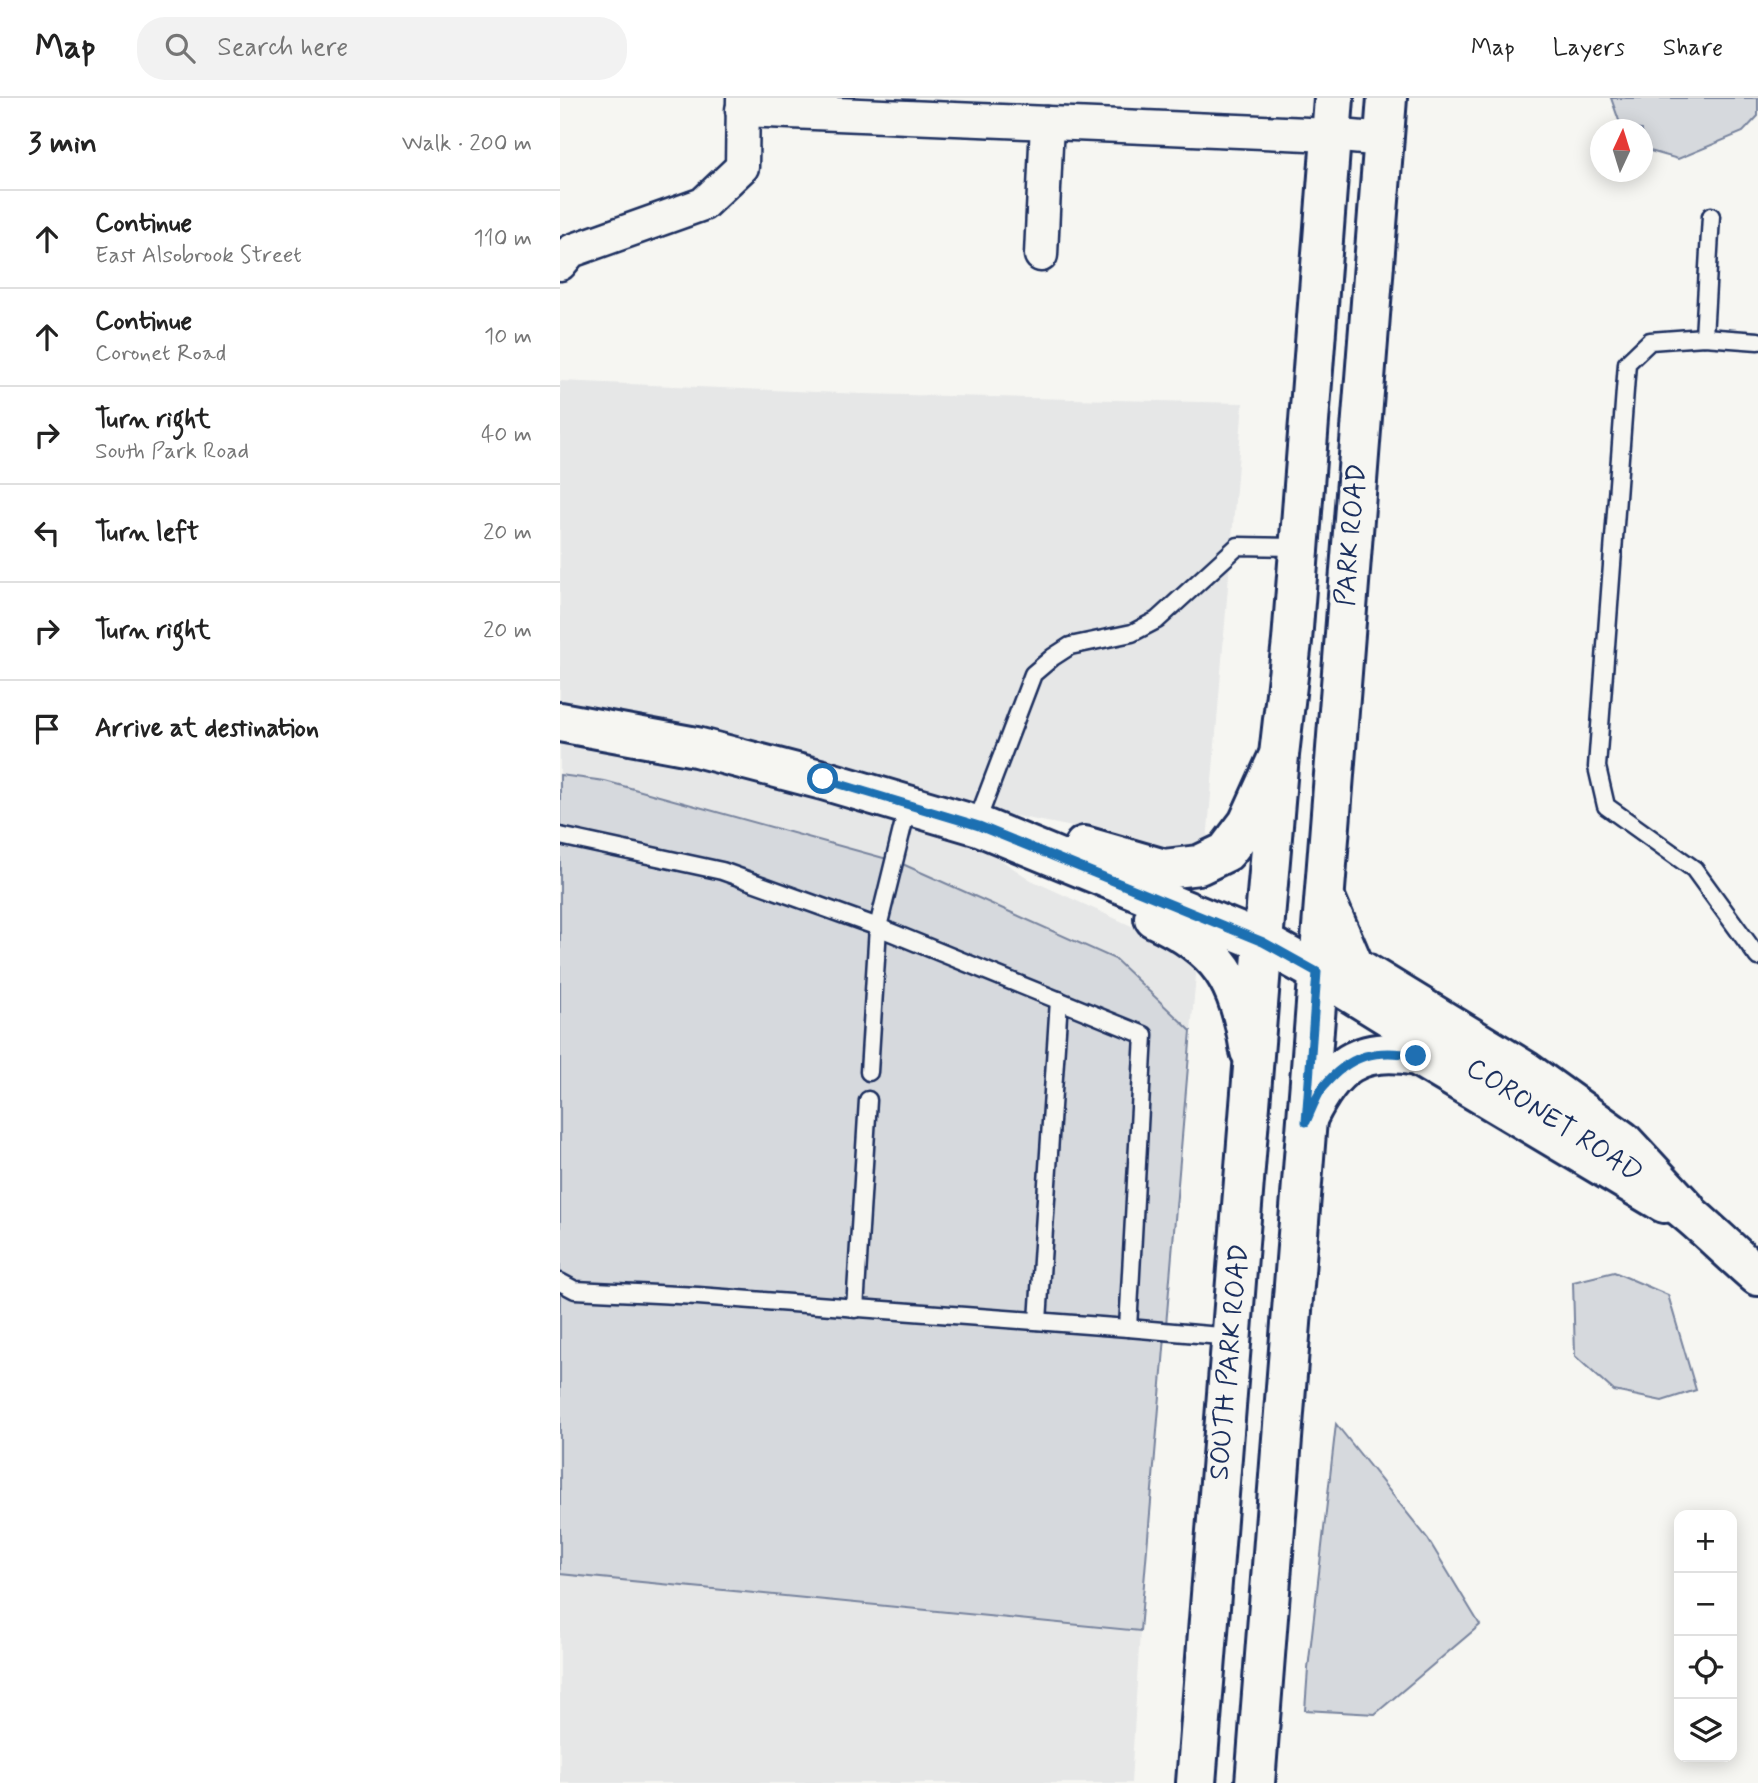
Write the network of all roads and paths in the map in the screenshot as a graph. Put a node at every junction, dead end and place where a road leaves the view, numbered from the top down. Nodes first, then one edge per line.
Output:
1 (1387, 98) edge
2 (743, 104) edge
3 (1332, 116) edge
4 (1047, 122) junction
5 (1384, 139) junction
6 (1711, 216) dead end
7 (564, 249) edge
8 (1041, 255) dead end
9 (1704, 337) junction
10 (1758, 341) edge
11 (1305, 463) junction
12 (1353, 522) junction
13 (1299, 547) junction
14 (560, 722) edge
15 (1279, 755) junction
16 (908, 805) junction
17 (977, 825) junction
18 (560, 836) edge
19 (1323, 895) junction
20 (878, 927) junction
21 (1263, 942) junction
22 (1758, 957) edge
23 (1317, 972) junction
24 (1059, 1000) junction
25 (1253, 1071) junction
26 (869, 1072) dead end
27 (868, 1100) dead end
28 (1306, 1122) junction
29 (1692, 1217) junction
30 (1758, 1276) edge
31 (560, 1282) edge
32 (855, 1309) junction
33 (1038, 1321) junction
34 (1128, 1328) junction
35 (1232, 1337) junction
36 (1282, 1426) junction
37 (1196, 1783) edge
38 (1255, 1783) edge

1 - 5 main road, PARK ROAD
2 - 4 street
2 - 7 street
3 - 4 street
3 - 5 street
3 - 11 main road, PARK ROAD
3 - 12 main road
4 - 8 street
5 - 12 main road, PARK ROAD
6 - 9 lane
9 - 10 lane
9 - 22 lane
11 - 13 main road, PARK ROAD
11 - 23 main road
12 - 19 main road, PARK ROAD
13 - 15 main road, PARK ROAD
13 - 17 lane
14 - 16 main road
15 - 17 main road
15 - 21 main road, PARK ROAD
16 - 17 main road
16 - 20 lane
17 - 21 main road, CORONET ROAD
17 - 25 main road
18 - 20 lane
19 - 23 main road, PARK ROAD
19 - 29 main road
20 - 24 lane
20 - 26 lane
21 - 23 main road, CORONET ROAD
21 - 25 main road, SOUTH PARK ROAD
21 - 36 main road
23 - 28 main road, SOUTH PARK ROAD
23 - 29 main road, CORONET ROAD
24 - 33 lane
24 - 34 lane
25 - 35 main road, SOUTH PARK ROAD
27 - 32 lane
28 - 29 main road
28 - 36 main road, SOUTH PARK ROAD
29 - 30 main road, CORONET ROAD
31 - 32 lane
32 - 33 lane
33 - 34 lane
34 - 35 lane
35 - 37 main road, SOUTH PARK ROAD
36 - 38 main road, SOUTH PARK ROAD

